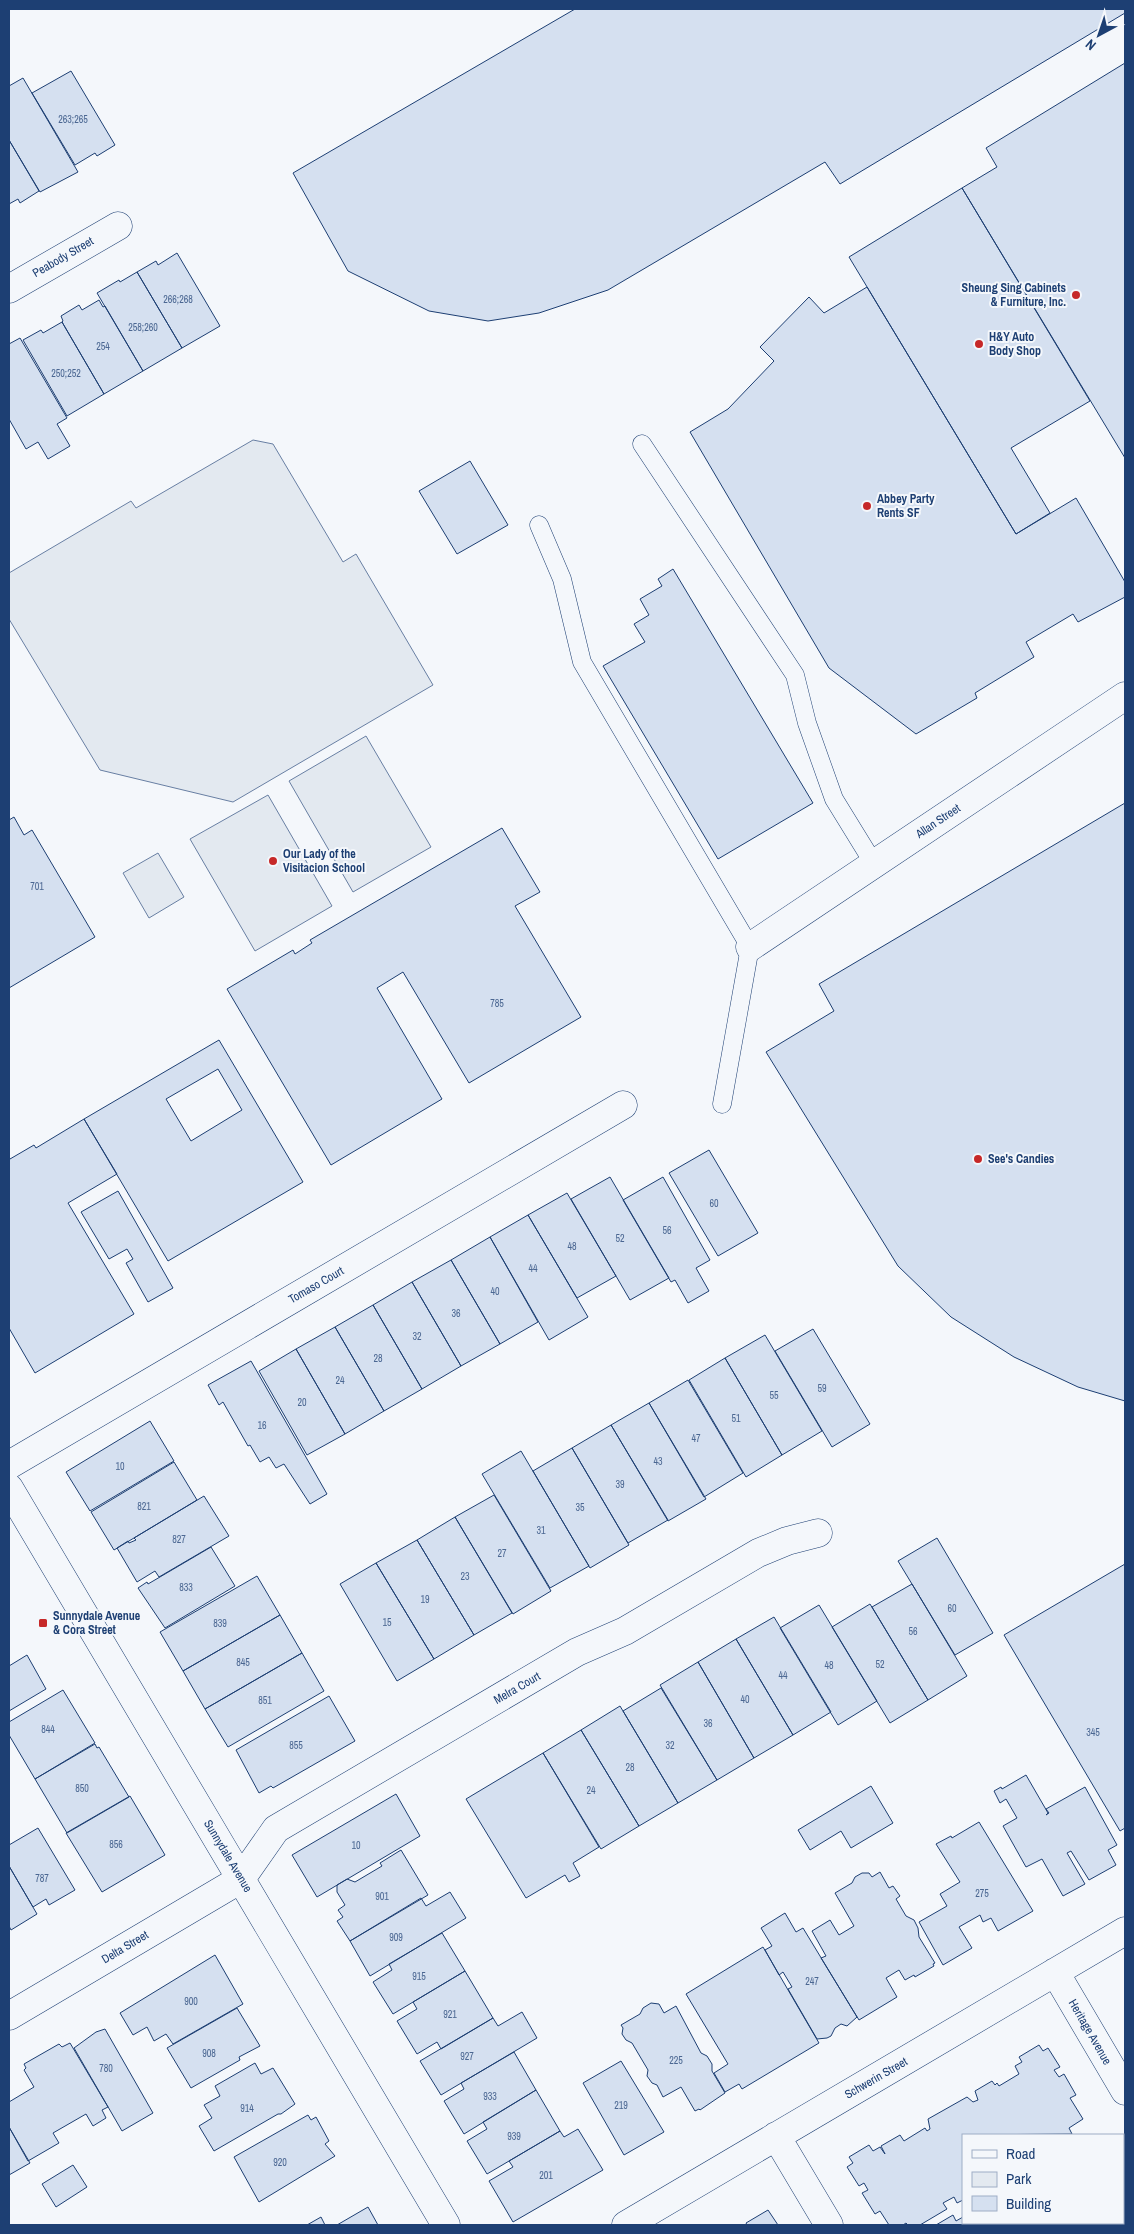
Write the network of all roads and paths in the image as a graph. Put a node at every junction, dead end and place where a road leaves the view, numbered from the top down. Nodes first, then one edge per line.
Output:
1 (118, 226) dead end
2 (9, 289) edge
3 (642, 444) dead end
4 (539, 525) dead end
5 (1125, 696) edge
6 (874, 864) junction
7 (750, 947) junction
8 (722, 1104) dead end
9 (623, 1105) dead end
10 (9, 1465) edge
11 (9, 1488) edge
12 (818, 1533) dead end
13 (241, 1879) junction
14 (1125, 1931) edge
15 (1055, 1972) junction
16 (9, 2016) edge
17 (1125, 2092) edge
18 (776, 2136) junction
19 (446, 2225) edge
20 (626, 2225) edge
21 (829, 2225) edge

1 - 2 street, Peabody Street
3 - 6 lane
4 - 7 lane
5 - 6 street, Allan Street
6 - 7 street, Allan Street
7 - 8 lane
9 - 10 street, Tomaso Court
11 - 13 street, Sunnydale Avenue
12 - 13 street, Melra Court
13 - 16 street, Delta Street
13 - 19 street, Sunnydale Avenue
14 - 15 street, Schwerin Street
15 - 17 street, Heritage Avenue
15 - 18 street, Schwerin Street
18 - 20 street, Schwerin Street
18 - 21 street

